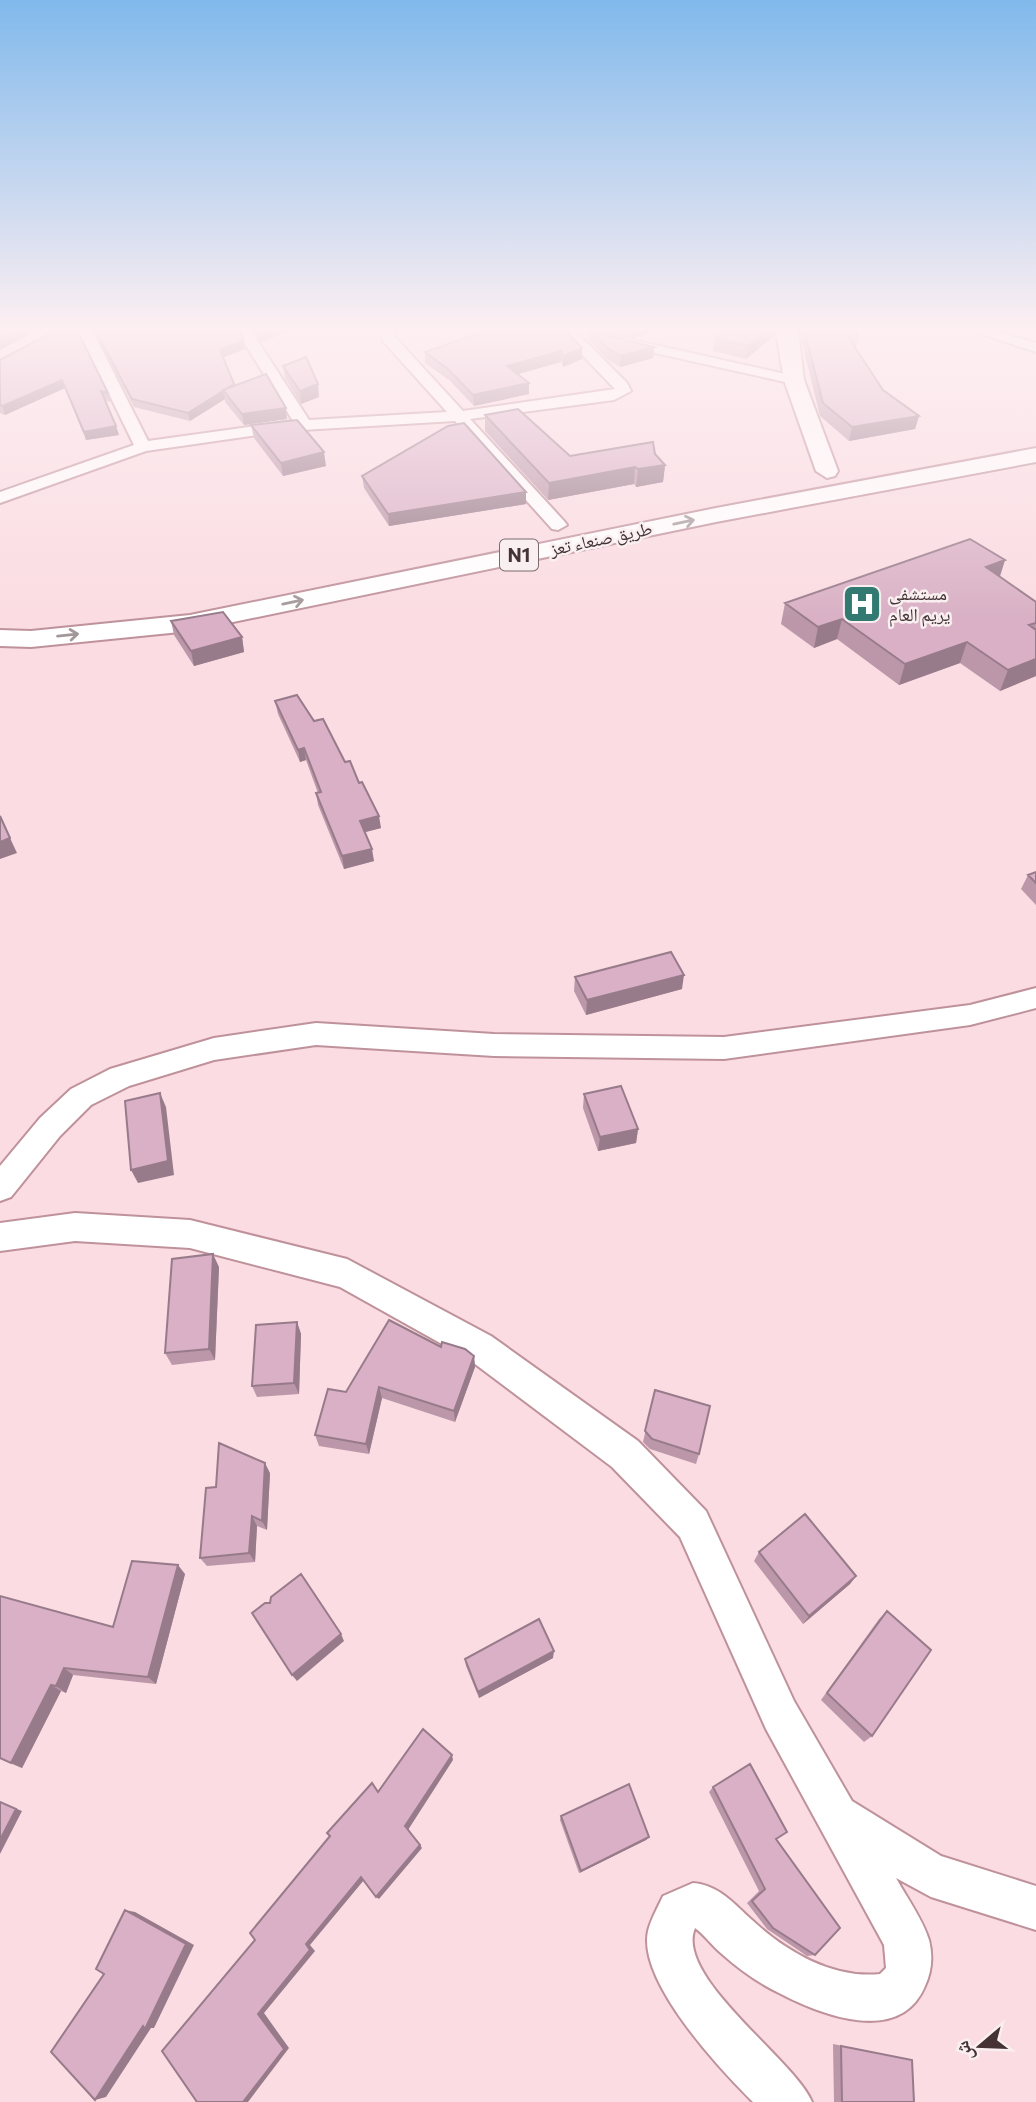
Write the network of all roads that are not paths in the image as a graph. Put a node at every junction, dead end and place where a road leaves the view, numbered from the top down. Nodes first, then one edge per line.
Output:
1 (132, 424) edge
2 (318, 424) edge
3 (466, 424) edge
4 (810, 424) edge
5 (304, 425) joint
6 (1036, 435) edge
7 (143, 447) junction
8 (1036, 455) edge
9 (827, 471) junction
10 (845, 491) junction
11 (0, 498) edge
12 (558, 525) junction
13 (301, 576) dead end
14 (0, 638) edge
15 (1036, 998) edge
16 (0, 1188) edge
17 (0, 1237) edge
18 (834, 1813) junction
19 (1036, 1908) edge
20 (788, 2102) edge

1 - 7 street
2 - 5 street
3 - 12 street
4 - 9 main road
5 - 7 street
6 - 9 main road, طريق صنعاء تعز / N1
7 - 11 street
8 - 10 main road, طريق صنعاء تعز / N1
9 - 10 main road
9 - 12 main road, طريق صنعاء تعز / N1
14 -> 10 main road, طريق صنعاء تعز / N1
12 - 13 main road, طريق صنعاء تعز / N1
15 - 16 street
17 - 18 street
18 - 19 street
18 - 20 street

